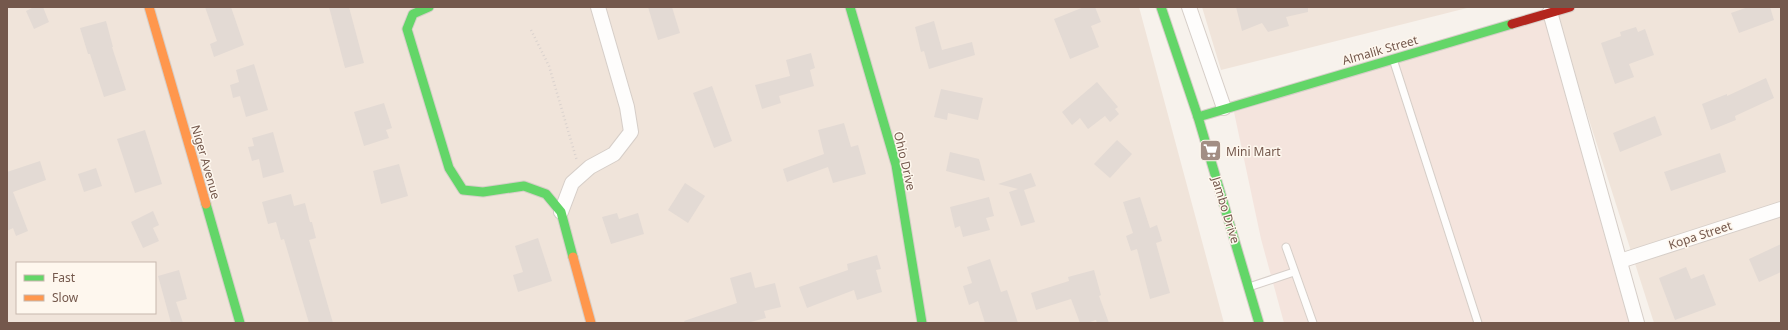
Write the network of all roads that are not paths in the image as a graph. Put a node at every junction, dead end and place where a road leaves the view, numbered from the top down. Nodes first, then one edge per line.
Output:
1 (149, 7) edge
2 (429, 7) edge
3 (598, 7) edge
4 (850, 7) edge
5 (1161, 7) edge
6 (1189, 7) edge
7 (1570, 7) edge
8 (1550, 12) junction
9 (1393, 59) junction
10 (1224, 108) junction
11 (1198, 117) junction
12 (1781, 209) edge
13 (561, 212) junction
14 (1286, 247) dead end
15 (1620, 261) junction
16 (1294, 272) junction
17 (1249, 287) junction
18 (240, 323) edge
19 (591, 323) edge
20 (922, 323) edge
21 (1259, 323) edge
22 (1313, 323) edge
23 (1478, 323) edge
24 (1638, 323) edge

1 - 18 street, Niger Avenue
2 - 13 street
3 - 13 street
4 - 20 street, Ohio Drive
5 - 11 street, Jambo Drive
6 - 10 street
7 - 8 street, Almalik Street
8 - 9 street, Almalik Street
8 - 15 street
9 - 10 street, Almalik Street
9 - 23 lane
10 - 11 street, Almalik Street
11 - 17 street, Jambo Drive
12 - 15 street, Kopa Street
13 - 19 street
14 - 16 lane
15 - 24 street
16 - 17 lane
16 - 22 lane
17 - 21 street, Jambo Drive

